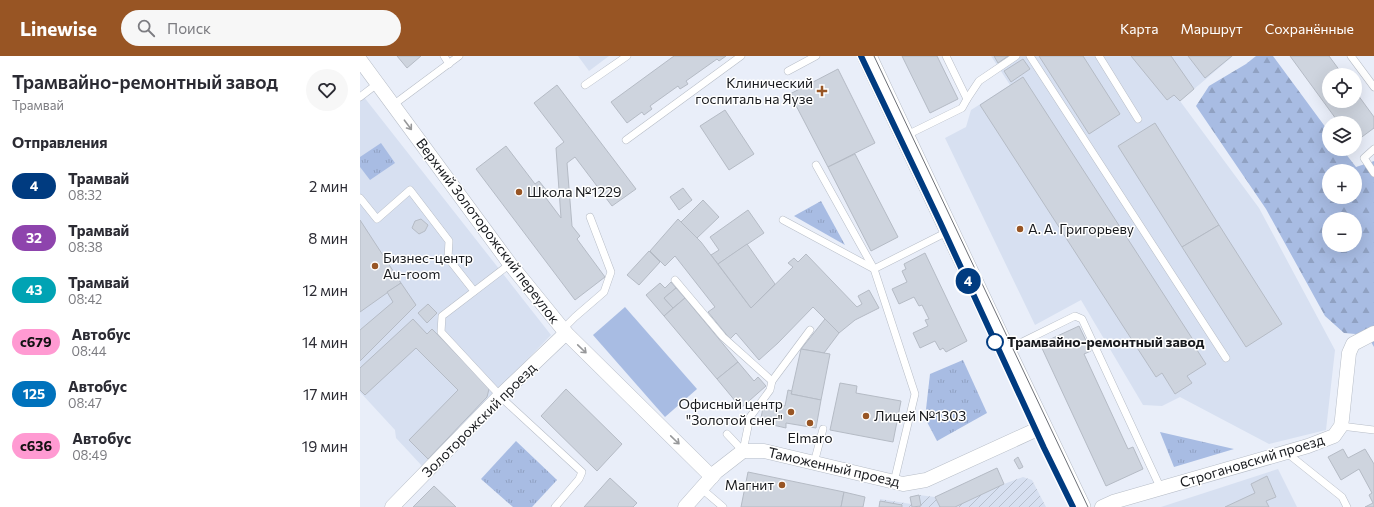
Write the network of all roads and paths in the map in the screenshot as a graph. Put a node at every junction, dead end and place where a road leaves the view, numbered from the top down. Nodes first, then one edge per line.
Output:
1 (444, 56) edge
2 (459, 56) edge
3 (626, 56) edge
4 (741, 56) edge
5 (816, 56) edge
6 (867, 56) edge
7 (946, 56) edge
8 (1016, 56) edge
9 (1030, 56) edge
10 (1098, 56) edge
11 (1351, 56) edge
12 (360, 60) edge
13 (449, 64) junction
14 (788, 71) dead end
15 (377, 84) junction
16 (585, 85) dead end
17 (1374, 87) edge
18 (360, 97) edge
19 (968, 99) junction
20 (393, 105) junction
21 (1138, 118) dead end
22 (904, 136) junction
23 (626, 140) dead end
24 (1374, 149) edge
25 (816, 165) dead end
26 (1374, 173) edge
27 (360, 198) edge
28 (590, 217) dead end
29 (782, 220) dead end
30 (949, 231) junction
31 (510, 264) junction
32 (874, 269) junction
33 (675, 280) dead end
34 (474, 291) junction
35 (810, 330) dead end
36 (565, 331) junction
37 (1374, 333) edge
38 (1005, 350) junction
39 (1226, 358) dead end
40 (772, 381) junction
41 (500, 396) junction
42 (1341, 426) junction
43 (1042, 427) junction
44 (823, 429) dead end
45 (1374, 430) edge
46 (726, 434) dead end
47 (743, 451) junction
48 (1287, 453) junction
49 (814, 463) junction
50 (712, 477) junction
51 (894, 482) junction
52 (702, 489) junction
53 (1161, 489) junction
54 (392, 507) edge
55 (555, 507) edge
56 (685, 507) edge
57 (723, 507) edge
58 (1081, 507) edge
59 (1102, 507) edge
60 (1347, 507) edge

1 - 13 lane
2 - 13 lane
3 - 16 lane
4 - 23 lane
5 - 14 lane
6 - 22 street
7 - 19 lane
8 - 19 lane
9 - 39 lane
10 - 21 lane
11 - 17 lane
12 - 15 street, Верхний Золоторожский переулок
13 - 20 lane
15 - 18 lane
15 - 20 street, Верхний Золоторожский переулок
19 - 22 lane
20 -> 31 street, Верхний Золоторожский переулок
22 - 30 street
24 - 26 lane
25 - 32 lane
27 - 34 lane
28 - 36 lane
29 - 32 lane
30 - 32 lane
30 - 38 street
31 - 34 lane
31 - 36 street, Верхний Золоторожский переулок
32 - 51 lane
33 - 40 lane
34 - 41 lane
35 - 40 lane
36 - 41 street, Золоторожский проезд
36 -> 50 street, Верхний Золоторожский переулок
37 - 42 street, Строгановский проезд
38 - 43 street
38 - 53 lane
40 - 47 lane
41 - 54 street, Золоторожский проезд
41 - 55 lane
42 - 45 lane
42 - 48 street, Строгановский проезд
43 - 51 street, Таможенный проезд
43 - 58 street
44 - 49 lane
46 - 47 lane
47 - 49 street, Таможенный проезд
47 - 50 street
48 - 53 street, Строгановский проезд
48 - 60 lane
49 - 51 street, Таможенный проезд
50 - 52 street
52 - 56 street
52 - 57 lane
53 - 59 street, Строгановский проезд

